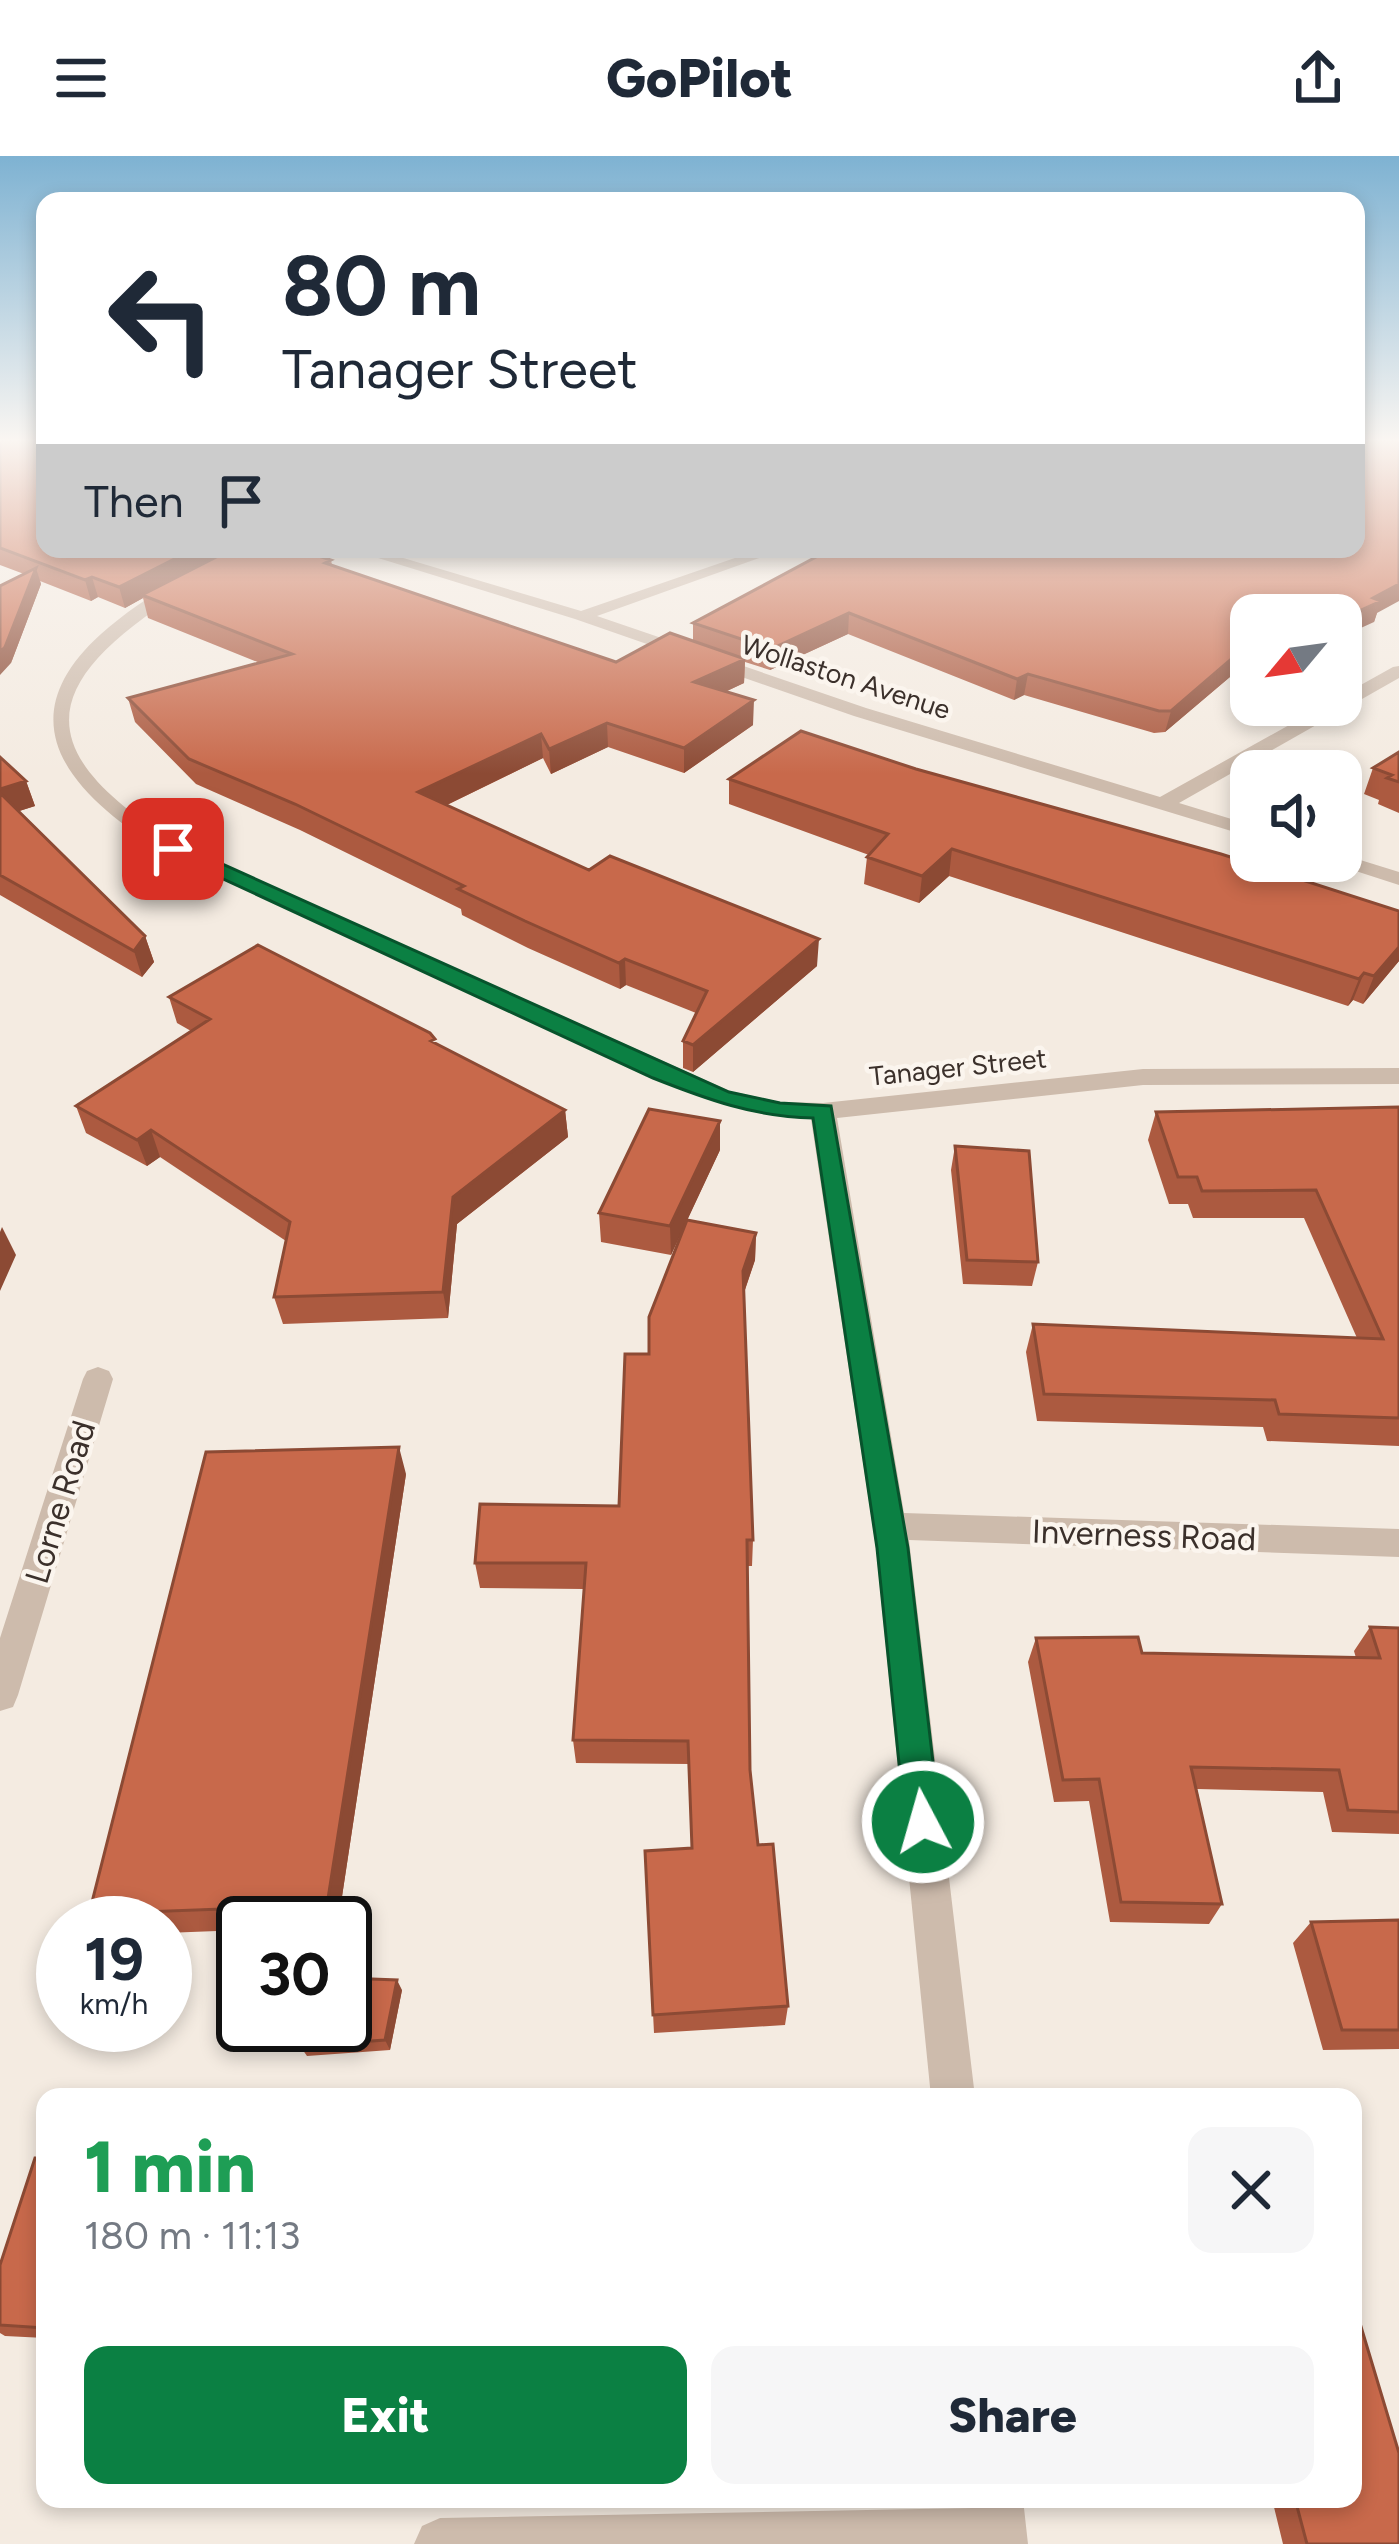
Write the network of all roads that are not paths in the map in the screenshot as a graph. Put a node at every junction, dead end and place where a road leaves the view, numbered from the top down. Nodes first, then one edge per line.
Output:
1 (387, 558) edge
2 (750, 558) edge
3 (196, 580) edge
4 (581, 616) junction
5 (1399, 671) edge
6 (1362, 692) edge
7 (1301, 726) edge
8 (1166, 802) junction
9 (1230, 823) edge
10 (1362, 867) edge
11 (1399, 879) edge
12 (1399, 1076) edge
13 (823, 1111) junction
14 (98, 1379) dead end
15 (888, 1526) junction
16 (1399, 1543) edge
17 (0, 1695) edge
18 (952, 2088) edge
19 (1000, 2525) edge
20 (440, 2544) edge

1 - 4 street, Wollaston Avenue
2 - 4 street
3 - 13 street, Tanager Street
4 - 8 street, Wollaston Avenue
5 - 6 street
7 - 8 street
8 - 9 street, Wollaston Avenue
10 - 11 street
12 - 13 street, Tanager Street
13 - 15 street
14 - 17 street, Lorne Road
15 - 16 street, Inverness Road
15 - 18 street
19 - 20 street

